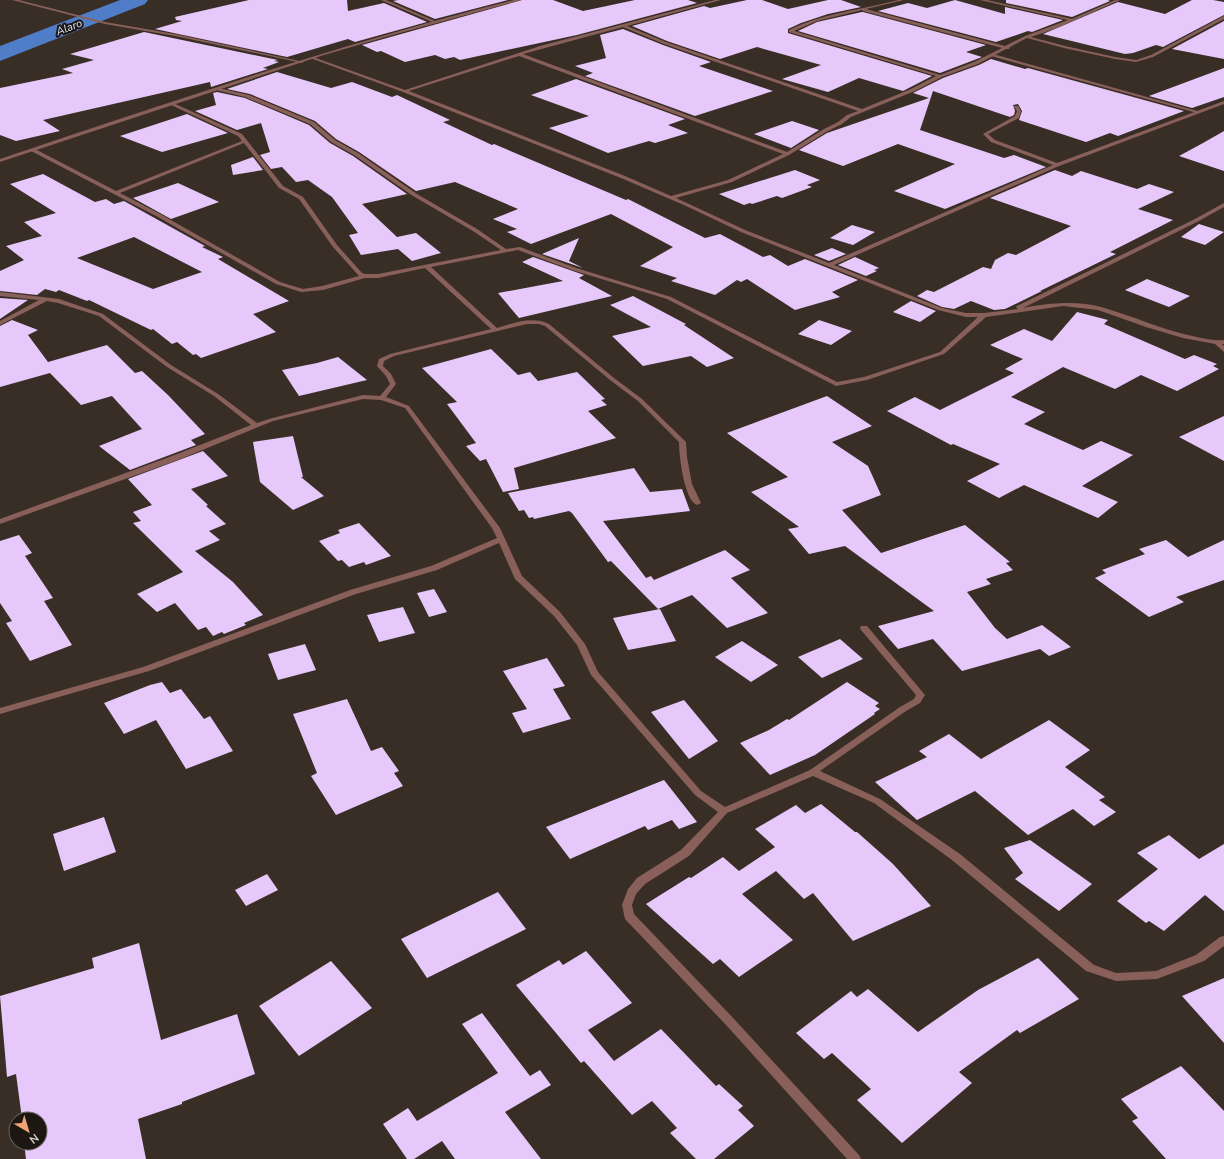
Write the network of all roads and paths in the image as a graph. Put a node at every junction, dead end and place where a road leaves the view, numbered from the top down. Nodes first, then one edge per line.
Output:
1 (19, 0) edge
2 (383, 0) edge
3 (519, 0) edge
4 (719, 0) edge
5 (902, 0) edge
6 (982, 0) edge
7 (1118, 0) edge
8 (862, 9) junction
9 (1224, 17) edge
10 (1072, 20) junction
11 (433, 21) junction
12 (622, 25) junction
13 (1027, 37) junction
14 (1008, 48) junction
15 (518, 54) junction
16 (992, 55) junction
17 (312, 58) junction
18 (302, 62) junction
19 (940, 76) junction
20 (218, 89) junction
21 (405, 91) junction
22 (1224, 102) edge
23 (173, 104) junction
24 (1016, 107) dead end
25 (862, 111) junction
26 (1199, 112) junction
27 (245, 141) junction
28 (33, 150) junction
29 (787, 154) junction
30 (0, 161) edge
31 (1057, 165) junction
32 (116, 193) junction
33 (670, 198) junction
34 (1224, 205) edge
35 (506, 251) junction
36 (829, 265) junction
37 (427, 267) junction
38 (365, 276) junction
39 (1050, 292) junction
40 (0, 294) edge
41 (46, 300) junction
42 (1063, 304) junction
43 (1006, 313) junction
44 (984, 314) junction
45 (0, 323) edge
46 (496, 330) junction
47 (1224, 342) edge
48 (1217, 343) junction
49 (1224, 350) edge
50 (382, 398) junction
51 (256, 426) junction
52 (697, 503) dead end
53 (0, 522) edge
54 (501, 540) junction
55 (864, 628) dead end
56 (0, 711) edge
57 (813, 772) junction
58 (724, 811) junction
59 (1224, 940) edge
60 (855, 1159) edge

1 - 18 street
2 - 11 street
3 - 11 street
4 - 12 street
5 - 8 street
6 - 10 street
7 - 10 street
8 - 14 street
8 - 19 street
9 - 13 street
10 - 13 street
11 - 17 street
12 - 15 street
12 - 25 street
13 - 14 street
14 - 16 street
15 - 21 street
15 - 29 street
16 - 19 street
16 - 26 street
17 - 18 street
17 - 21 street
18 - 20 street
19 - 25 street
20 - 23 street
20 - 35 street
21 - 33 street
22 - 26 street
23 - 27 street
23 - 28 street
24 - 31 street
25 - 29 street
26 - 31 street
27 - 32 street
27 - 38 street
28 - 30 street
28 - 32 street
29 - 33 street
31 - 36 street
32 - 38 street
33 - 36 street
34 - 39 street
35 - 37 street
35 - 44 street
36 - 44 street
37 - 38 street
37 - 46 street
39 - 42 street
39 - 43 street
40 - 41 street
41 - 45 street
41 - 51 street
42 - 43 street
42 - 48 street
43 - 44 street
46 - 50 street
46 - 52 street
47 - 48 street
48 - 49 street
50 - 51 street
50 - 54 street
51 - 53 street
54 - 56 street
54 - 58 street
55 - 57 street
57 - 58 street
57 - 59 street
58 - 60 street

